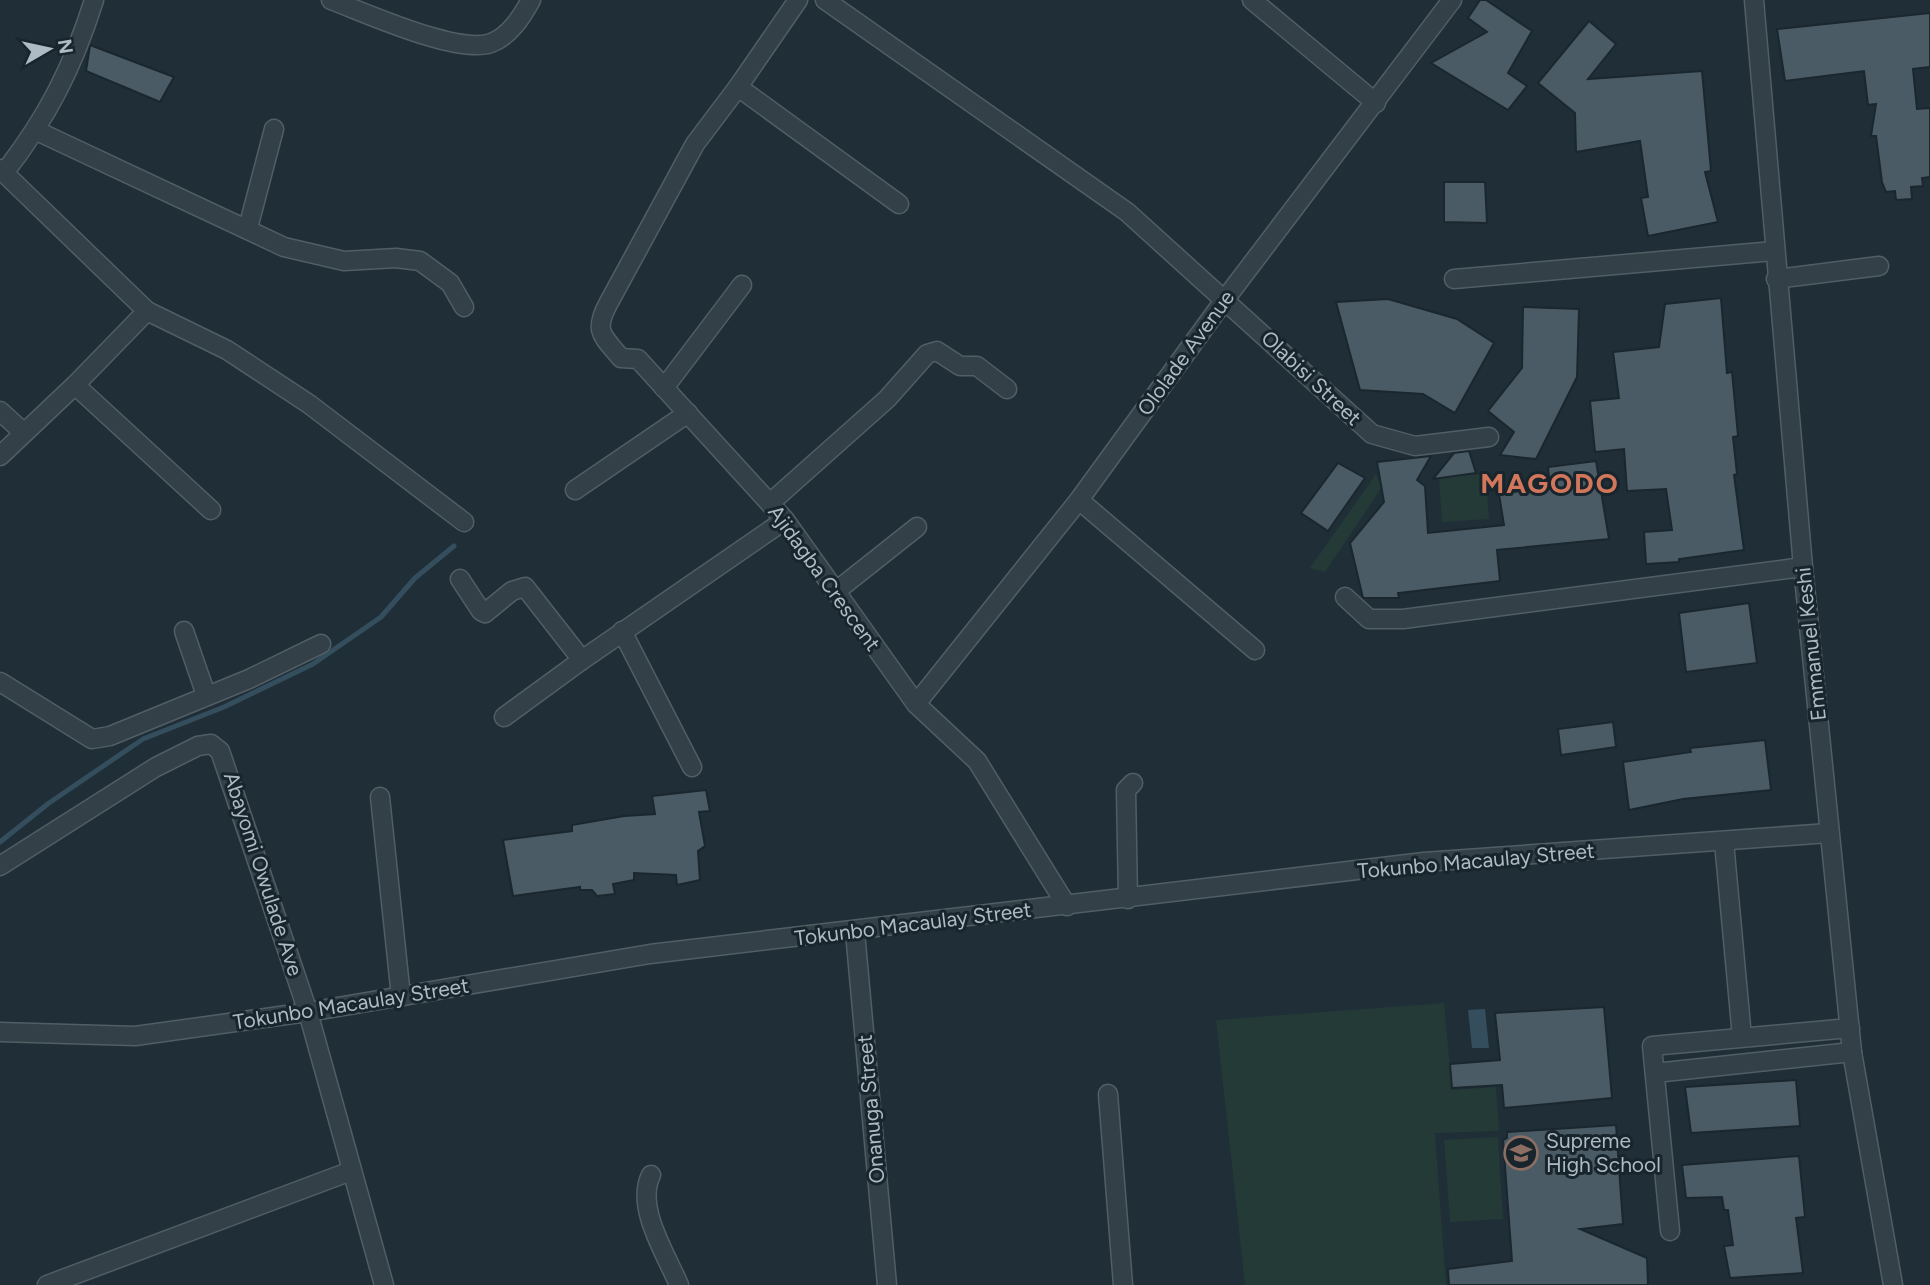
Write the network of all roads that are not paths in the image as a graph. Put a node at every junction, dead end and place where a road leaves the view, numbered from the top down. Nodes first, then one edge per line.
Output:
1 (94, 0) edge
2 (331, 0) edge
3 (531, 0) edge
4 (798, 0) edge
5 (825, 0) edge
6 (1252, 0) edge
7 (1452, 0) edge
8 (1754, 0) edge
9 (738, 87) junction
10 (1376, 103) junction
11 (274, 129) dead end
12 (37, 131) junction
13 (2, 171) edge
14 (899, 204) dead end
15 (248, 228) junction
16 (1774, 251) junction
17 (1879, 266) dead end
18 (1454, 279) dead end
19 (1776, 279) junction
20 (743, 285) dead end
21 (1226, 298) junction
22 (464, 307) dead end
23 (147, 311) junction
24 (75, 386) junction
25 (664, 388) junction
26 (1007, 389) dead end
27 (0, 411) edge
28 (688, 413) junction
29 (23, 432) junction
30 (1489, 437) dead end
31 (0, 456) edge
32 (575, 491) dead end
33 (1079, 500) junction
34 (770, 503) junction
35 (211, 510) dead end
36 (785, 520) junction
37 (464, 522) dead end
38 (917, 527) dead end
39 (1803, 568) junction
40 (460, 579) dead end
41 (835, 592) junction
42 (1345, 597) dead end
43 (184, 631) dead end
44 (622, 631) junction
45 (321, 644) dead end
46 (1255, 650) dead end
47 (582, 660) junction
48 (0, 682) edge
49 (206, 695) junction
50 (916, 704) junction
51 (504, 716) dead end
52 (691, 767) dead end
53 (1133, 783) dead end
54 (380, 797) dead end
55 (1829, 834) junction
56 (1724, 842) junction
57 (0, 866) edge
58 (1128, 899) junction
59 (1067, 906) junction
60 (855, 932) junction
61 (401, 997) junction
62 (308, 1012) junction
63 (1850, 1028) junction
64 (0, 1032) edge
65 (1742, 1037) junction
66 (1852, 1052) junction
67 (1655, 1073) junction
68 (1108, 1094) dead end
69 (351, 1171) junction
70 (651, 1175) dead end
71 (1670, 1231) dead end
72 (47, 1285) edge
73 (384, 1285) edge
74 (679, 1285) edge
75 (887, 1285) edge
76 (1123, 1285) edge
77 (1894, 1285) edge

1 - 12 street
2 - 3 street
4 - 9 street
5 - 21 street, Olabisi Street
6 - 10 street
7 - 10 street, Ololade Avenue
8 - 16 street, Emmanuel Keshi
9 - 14 street
9 - 25 street, Ajidagba Crescent
10 - 21 street, Ololade Avenue
11 - 15 street
12 - 13 street
12 - 15 street
13 - 23 street
15 - 22 street
16 - 18 street
16 - 19 street, Emmanuel Keshi
17 - 19 street
19 - 39 street, Emmanuel Keshi
20 - 25 street
21 - 30 street, Olabisi Street
21 - 33 street, Ololade Avenue
23 - 24 street
23 - 37 street
24 - 29 street
24 - 35 street
25 - 28 street, Ajidagba Crescent
26 - 34 street
27 - 29 street
28 - 32 street
28 - 34 street, Ajidagba Crescent
29 - 31 street
33 - 46 street
33 - 50 street, Ololade Avenue
34 - 36 street, Ajidagba Crescent
36 - 41 street, Ajidagba Crescent
36 - 44 street
38 - 41 street
39 - 42 street
39 - 55 street, Emmanuel Keshi
40 - 47 street
41 - 50 street, Ajidagba Crescent
43 - 49 street
44 - 47 street
44 - 52 street
45 - 49 street
47 - 51 street
48 - 49 street
50 - 59 street, Ajidagba Crescent
53 - 58 street
54 - 61 street
55 - 56 street, Tokunbo Macaulay Street
55 - 63 street, Emmanuel Keshi
56 - 58 street, Tokunbo Macaulay Street
56 - 65 street
57 - 62 street, Abayomi Owulade Ave
58 - 59 street, Tokunbo Macaulay Street
59 - 60 street, Tokunbo Macaulay Street
60 - 61 street, Tokunbo Macaulay Street
60 - 75 street, Onanuga Street
61 - 62 street, Tokunbo Macaulay Street
62 - 64 street, Tokunbo Macaulay Street
62 - 69 street, Abayomi Owulade Ave
63 - 65 street
63 - 66 street, Emmanuel Keshi
65 - 67 street
66 - 67 street
66 - 77 street, Emmanuel Keshi
67 - 71 street
68 - 76 street
69 - 72 street
69 - 73 street, Abayomi Owulade Ave
70 - 74 street

